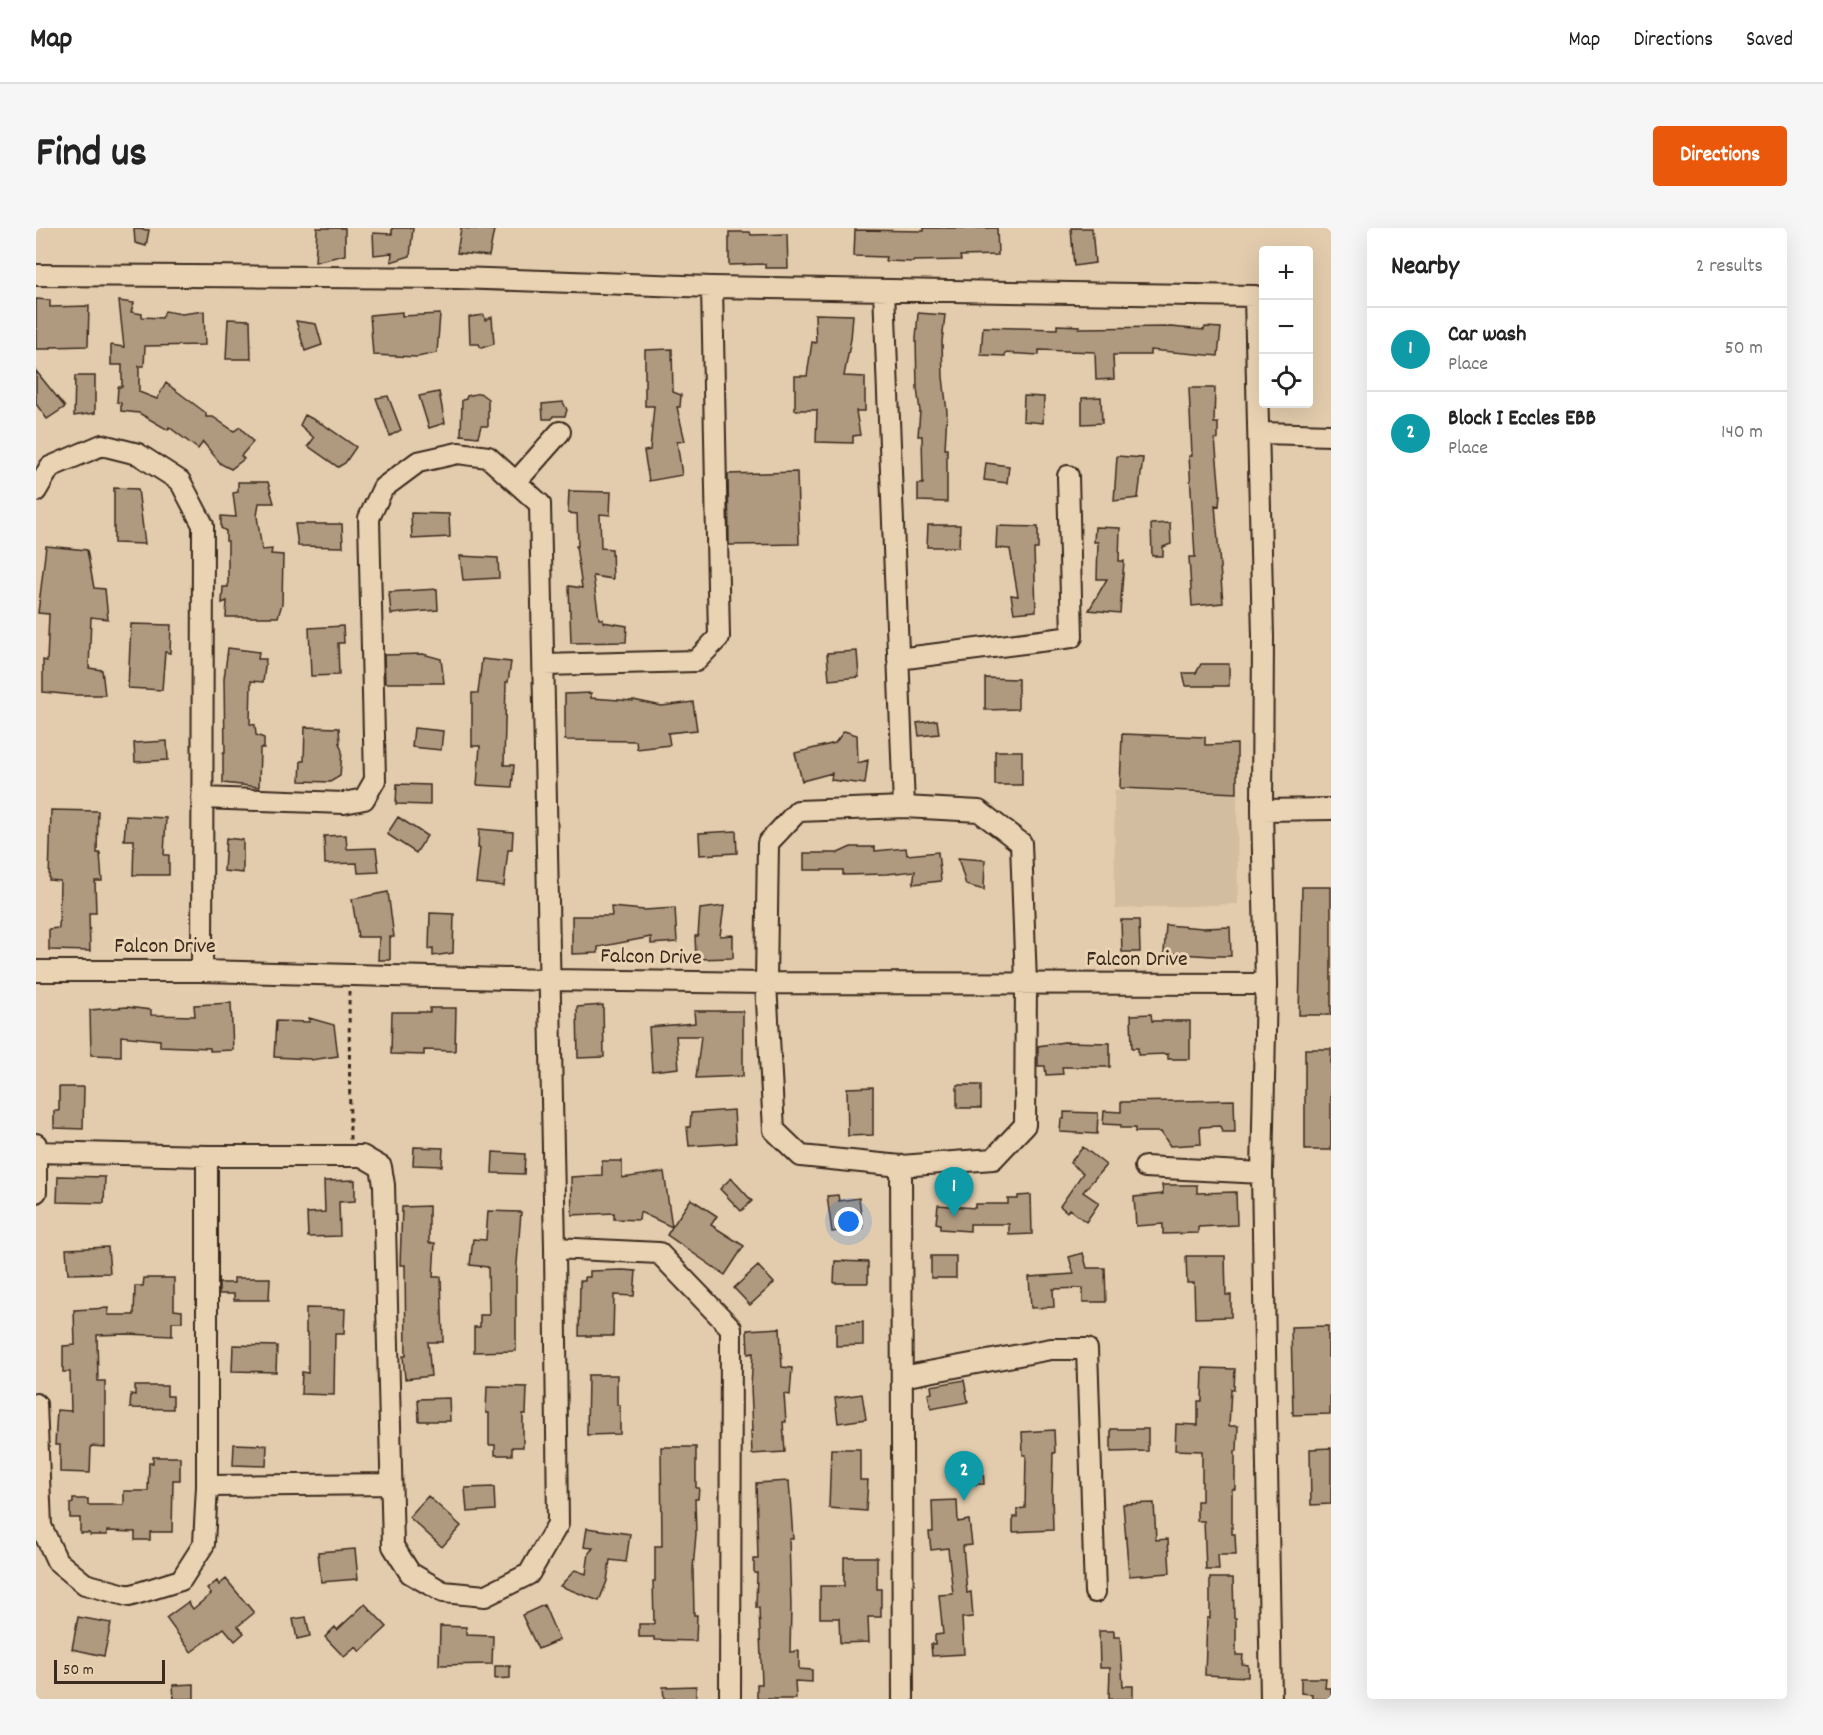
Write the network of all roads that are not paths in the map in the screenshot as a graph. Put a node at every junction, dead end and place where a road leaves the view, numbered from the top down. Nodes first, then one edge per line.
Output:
1 (36, 275) edge
2 (712, 287) junction
3 (884, 290) junction
4 (560, 432) dead end
5 (1259, 433) junction
6 (1331, 435) edge
7 (1068, 476) dead end
8 (516, 482) junction
9 (36, 491) edge
10 (898, 659) junction
11 (544, 665) junction
12 (202, 798) junction
13 (904, 807) junction
14 (1331, 809) edge
15 (1262, 810) junction
16 (202, 970) junction
17 (36, 971) edge
18 (550, 980) junction
19 (766, 984) junction
20 (1026, 984) junction
21 (1266, 984) junction
22 (36, 1144) edge
23 (36, 1152) edge
24 (207, 1156) junction
25 (901, 1166) junction
26 (1145, 1167) dead end
27 (1262, 1173) junction
28 (36, 1192) edge
29 (555, 1248) junction
30 (902, 1377) junction
31 (36, 1404) edge
32 (391, 1484) junction
33 (207, 1486) junction
34 (1095, 1592) dead end
35 (730, 1699) edge
36 (903, 1699) edge
37 (1271, 1699) edge

1 - 2 street
2 - 3 street
2 - 11 street
3 - 5 street
3 - 10 street
4 - 8 street
5 - 6 street
5 - 15 street
7 - 10 street
8 - 11 street
8 - 12 street
9 - 12 street
10 - 13 street
11 - 18 street
12 - 16 street
13 - 19 street
13 - 20 street
14 - 15 street
15 - 21 street
16 - 17 street, Falcon Drive
16 - 18 street, Falcon Drive
18 - 19 street, Falcon Drive
18 - 29 street
19 - 20 street, Falcon Drive
19 - 25 street
20 - 21 street, Falcon Drive
20 - 25 street
21 - 27 street
22 - 23 street
23 - 24 street
23 - 28 street
24 - 32 street
24 - 33 street
25 - 30 street
26 - 27 street
27 - 37 street
29 - 32 street
29 - 35 street
30 - 34 street
30 - 36 street
31 - 33 street
32 - 33 street

